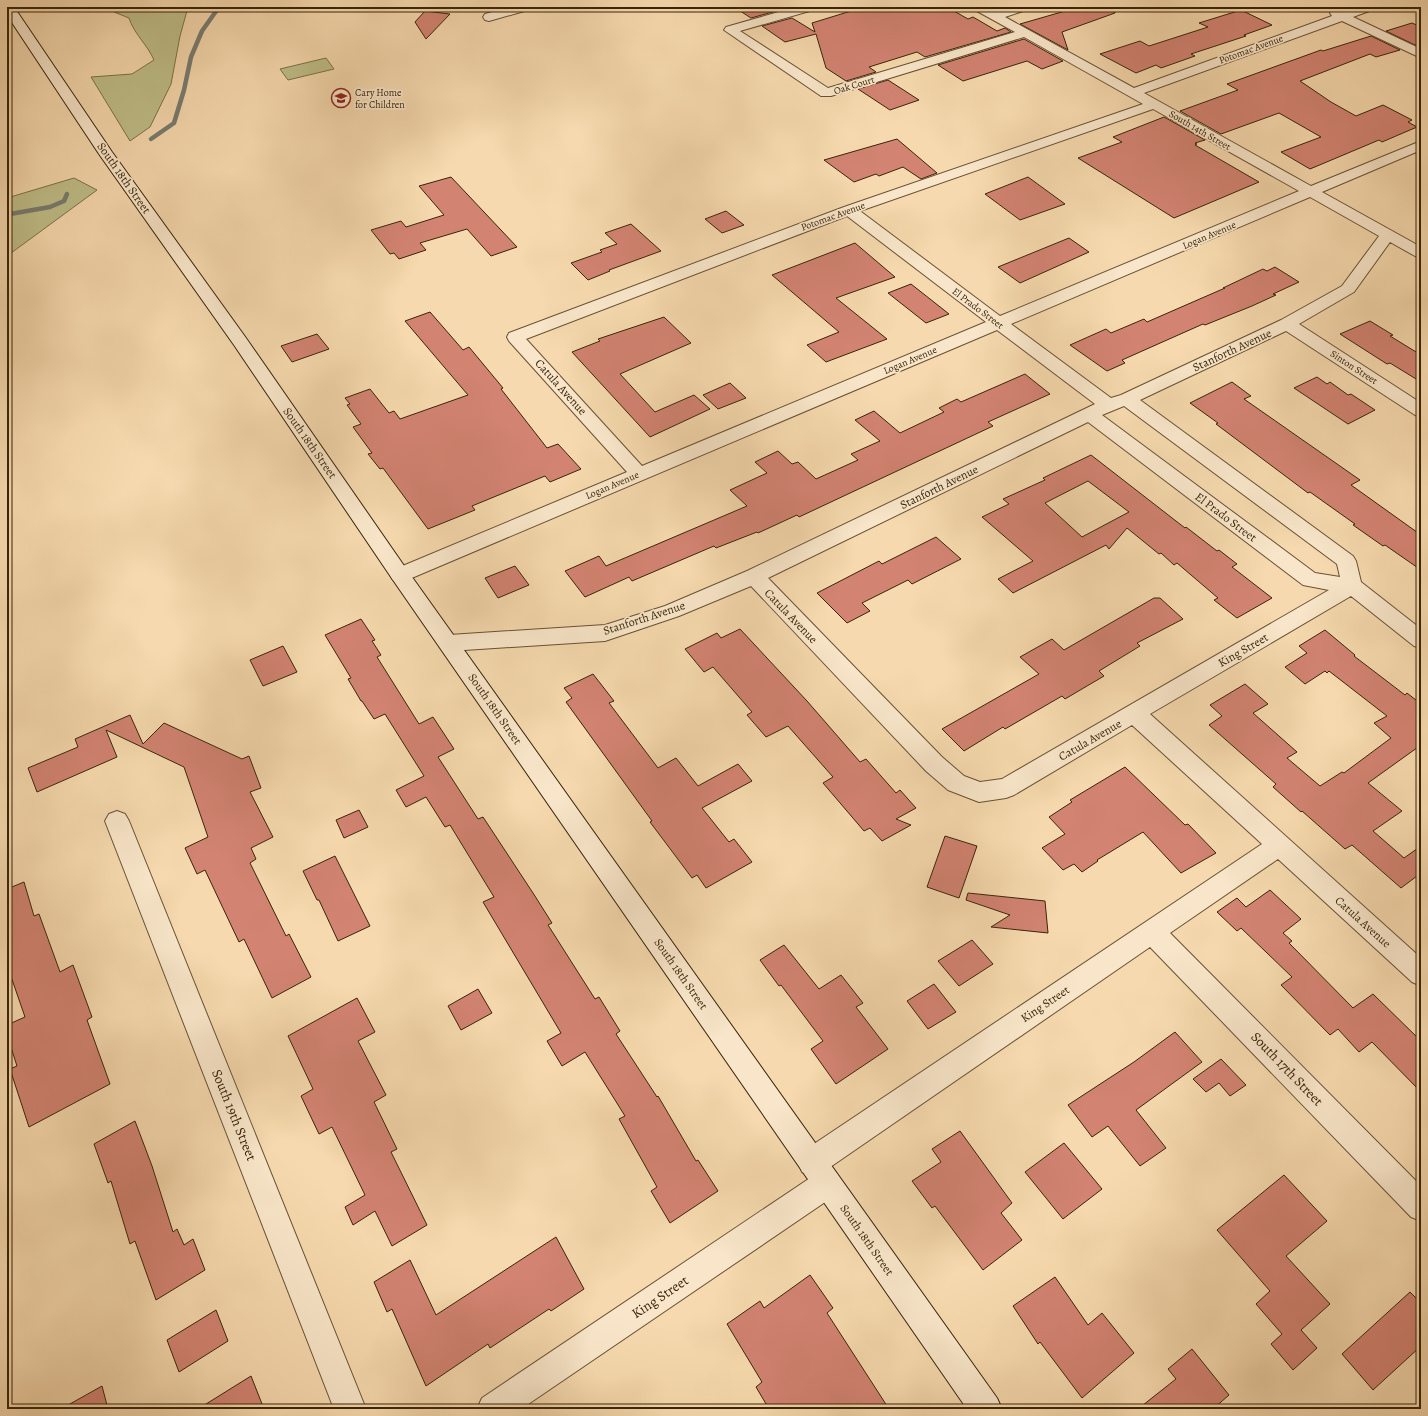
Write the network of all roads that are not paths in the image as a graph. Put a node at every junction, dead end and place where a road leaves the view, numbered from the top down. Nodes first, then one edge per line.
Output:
1 (8, 7) edge
2 (524, 7) edge
3 (809, 7) edge
4 (979, 7) edge
5 (1022, 7) edge
6 (1323, 7) edge
7 (1368, 7) edge
8 (994, 16) junction
9 (1343, 16) junction
10 (489, 17) dead end
11 (1024, 33) junction
12 (1421, 54) edge
13 (1134, 92) junction
14 (1155, 104) junction
15 (1421, 145) edge
16 (1311, 192) junction
17 (849, 210) junction
18 (1387, 235) junction
19 (1421, 253) edge
20 (998, 323) junction
21 (1287, 324) junction
22 (515, 337) joint
23 (1127, 399) junction
24 (1108, 405) junction
25 (1421, 411) edge
26 (1089, 414) junction
27 (639, 474) junction
28 (400, 575) junction
29 (754, 576) junction
30 (1352, 586) junction
31 (1421, 640) edge
32 (449, 642) junction
33 (1135, 714) junction
34 (117, 821) dead end
35 (1278, 846) junction
36 (1152, 931) junction
37 (1421, 974) edge
38 (820, 1173) junction
39 (1421, 1207) edge
40 (350, 1409) edge
41 (493, 1409) edge
42 (986, 1409) edge

1 - 28 street, South 18th Street
2 - 10 street
3 - 11 street, Oak Court
4 - 8 street, South 14th Street
5 - 8 street
6 - 9 street
7 - 9 street, Potomac Avenue
8 - 11 street, South 14th Street
9 - 12 street
9 - 13 street, Potomac Avenue
11 - 13 street, South 14th Street
13 - 14 street, South 14th Street
14 - 16 street, South 14th Street
14 - 17 street, Potomac Avenue
15 - 16 street, Logan Avenue
16 - 18 street, South 14th Street
16 - 20 street, Logan Avenue
17 - 20 street, El Prado Street
17 - 22 street, Potomac Avenue
18 - 19 street, South 14th Street
18 - 21 street, Stanforth Avenue
20 - 24 street, El Prado Street
20 - 27 street, Logan Avenue
21 - 23 street, Stanforth Avenue
21 - 25 street, Sinton Street
22 - 27 street, Catula Avenue
23 - 24 street, Stanforth Avenue
23 - 30 street
24 - 26 street, Stanforth Avenue
26 - 29 street, Stanforth Avenue
26 - 30 street, El Prado Street
27 - 28 street, Logan Avenue
28 - 32 street, South 18th Street
29 - 32 street, Stanforth Avenue
29 - 33 street, Catula Avenue
30 - 31 street, El Prado Street
30 - 33 street, King Street
32 - 38 street, South 18th Street
33 - 35 street, Catula Avenue
34 - 40 street, South 19th Street
35 - 36 street, King Street
35 - 37 street, Catula Avenue
36 - 38 street, King Street
36 - 39 street, South 17th Street
38 - 41 street, King Street
38 - 42 street, South 18th Street

